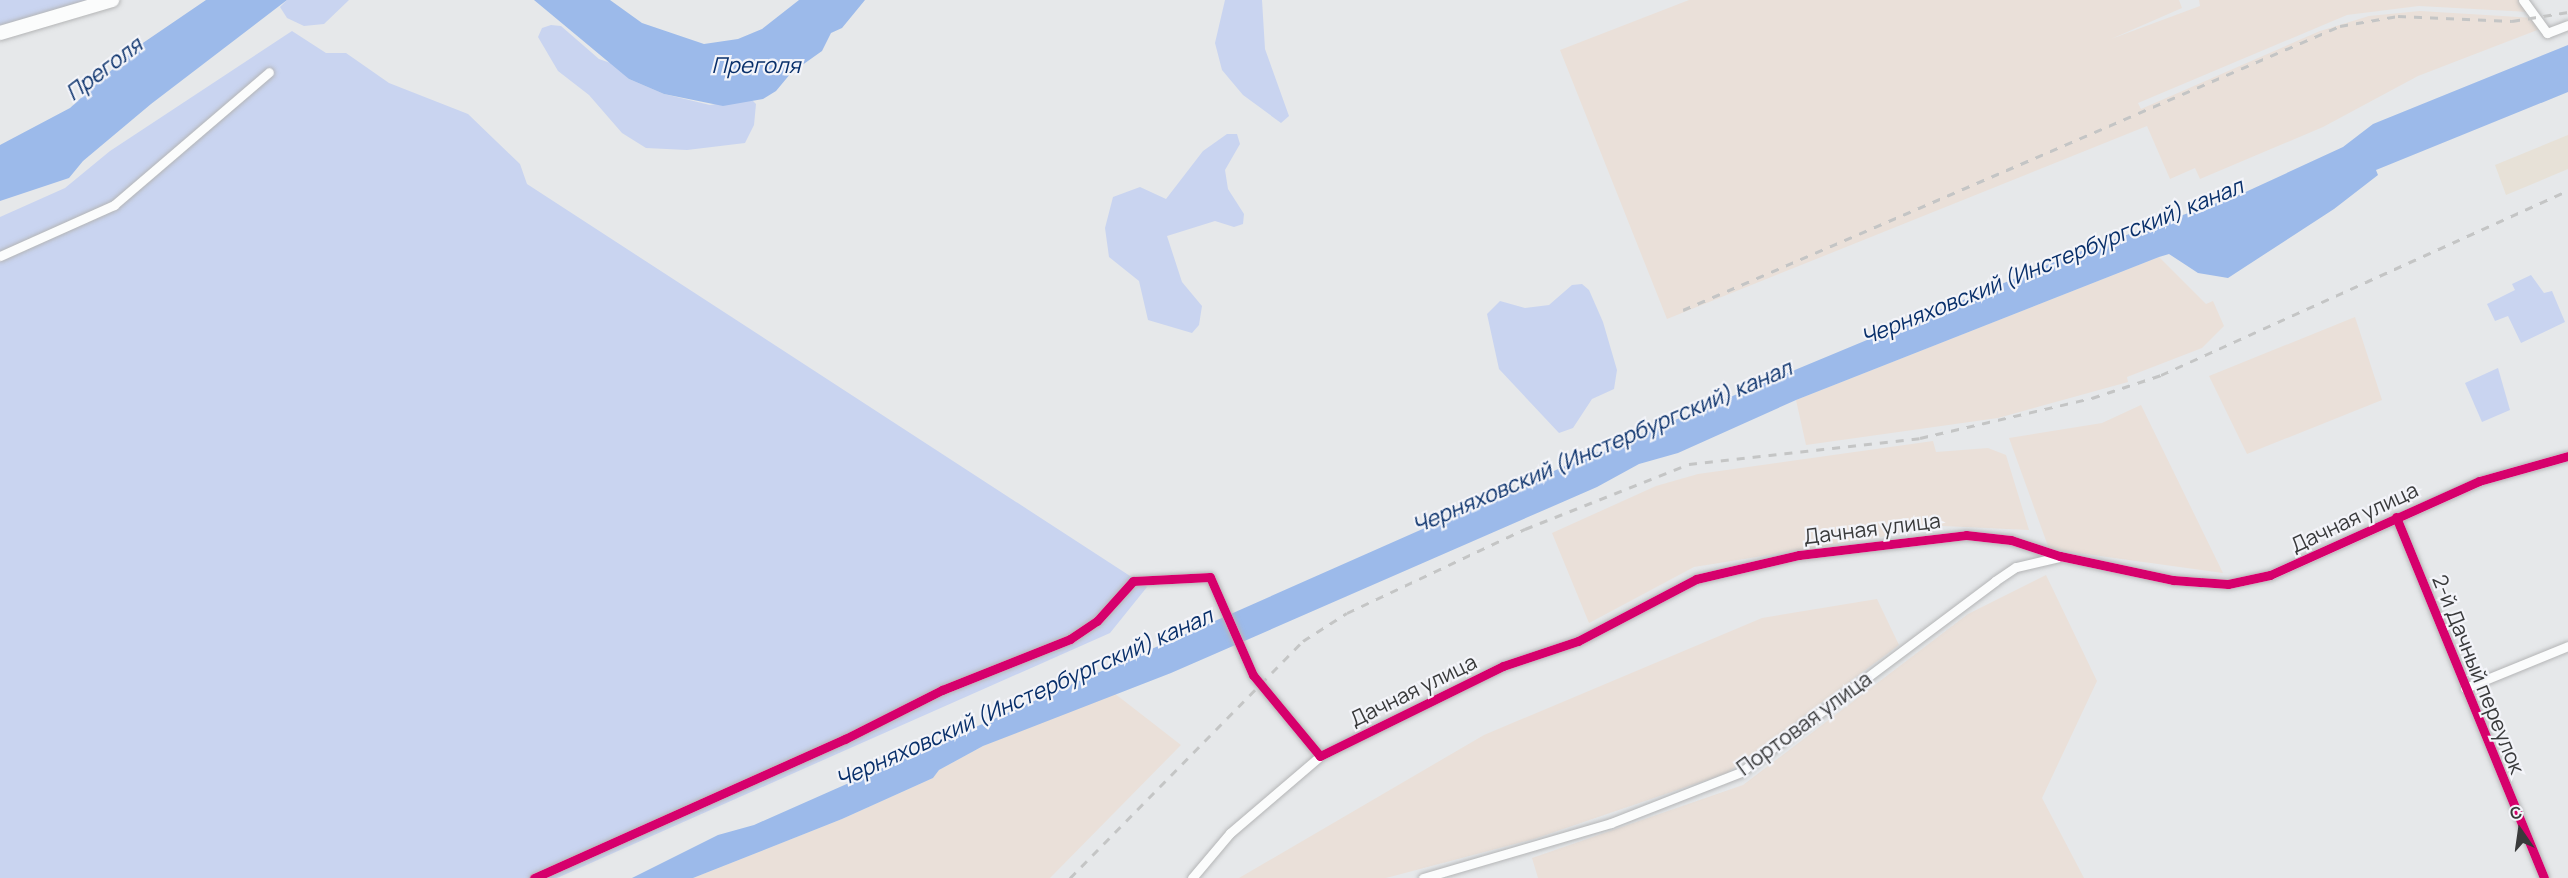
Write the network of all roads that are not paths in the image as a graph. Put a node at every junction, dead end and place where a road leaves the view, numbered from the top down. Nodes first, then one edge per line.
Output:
1 (112, 0) edge
2 (2523, 0) edge
3 (2568, 25) edge
4 (0, 33) edge
5 (269, 72) dead end
6 (0, 256) edge
7 (2568, 456) edge
8 (2396, 517) junction
9 (2060, 556) junction
10 (2568, 646) edge
11 (2464, 688) junction
12 (1320, 756) junction
13 (534, 878) edge
14 (1192, 878) edge
15 (1423, 878) edge
16 (2544, 878) edge

1 - 4 street
2 - 3 street
5 - 6 street
7 - 8 street, Дачная улица
8 - 9 street, Дачная улица
8 - 11 street, 2-й Дачный переулок
9 - 12 street, Дачная улица
9 - 15 street, Портовая улица
10 - 11 street
11 - 16 street, 2-й Дачный переулок
12 - 13 street
12 - 14 street, Дачная улица

